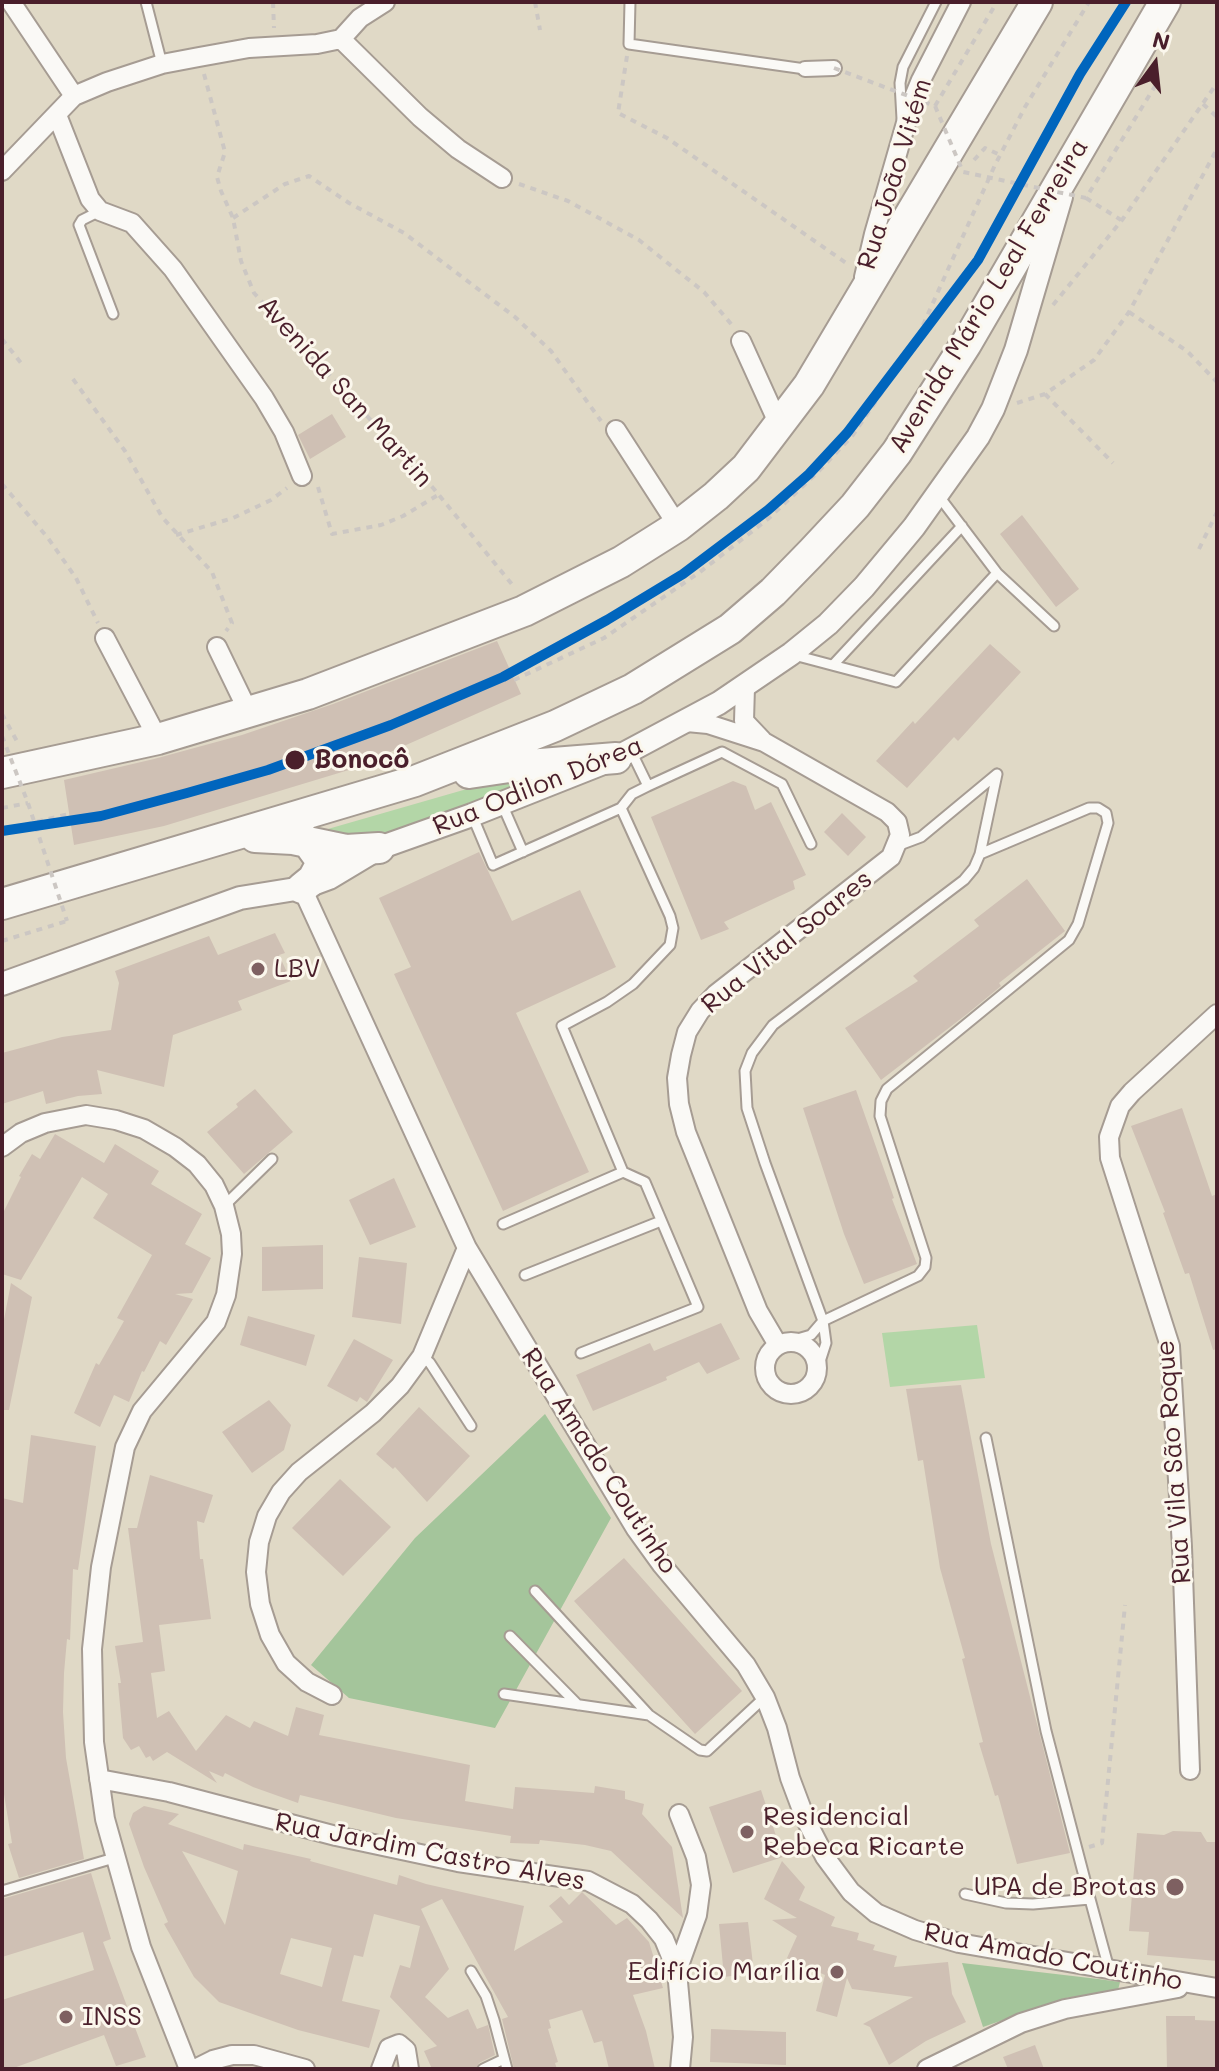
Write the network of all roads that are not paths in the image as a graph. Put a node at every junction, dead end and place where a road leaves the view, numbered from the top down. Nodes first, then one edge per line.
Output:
1 (11, 2) edge
2 (146, 2) edge
3 (385, 2) edge
4 (630, 2) edge
5 (936, 2) edge
6 (961, 2) edge
7 (1037, 2) edge
8 (1165, 2) edge
9 (341, 39) junction
10 (162, 64) junction
11 (834, 68) road end
12 (805, 69) joint
13 (74, 96) junction
14 (57, 115) junction
15 (903, 135) junction
16 (1071, 161) junction
17 (2, 171) edge
18 (502, 178) road end
19 (100, 211) junction
20 (858, 306) junction
21 (113, 314) dead end
22 (741, 341) road end
23 (780, 427) junction
24 (618, 434) road end
25 (302, 476) road end
26 (938, 495) junction
27 (678, 526) junction
28 (962, 526) junction
29 (997, 573) junction
30 (1054, 626) dead end
31 (105, 638) road end
32 (217, 647) road end
33 (791, 654) junction
34 (833, 665) junction
35 (745, 687) junction
36 (249, 713) junction
37 (687, 722) junction
38 (158, 739) junction
39 (764, 742) junction
40 (624, 755) junction
41 (2, 773) edge
42 (415, 781) junction
43 (648, 786) junction
44 (502, 804) junction
45 (621, 808) junction
46 (472, 815) junction
47 (233, 836) junction
48 (307, 841) junction
49 (811, 844) dead end
50 (897, 846) junction
51 (379, 848) junction
52 (523, 852) junction
53 (980, 854) junction
54 (302, 888) junction
55 (2, 904) edge
56 (2, 984) edge
57 (1217, 1014) edge
58 (2, 1147) edge
59 (272, 1159) dead end
60 (623, 1172) junction
61 (224, 1206) junction
62 (661, 1221) junction
63 (503, 1224) dead end
64 (467, 1248) junction
65 (525, 1275) dead end
66 (823, 1321) junction
67 (782, 1343) junction
68 (581, 1353) dead end
69 (422, 1356) junction
70 (818, 1368) junction
71 (471, 1426) dead end
72 (986, 1438) dead end
73 (535, 1591) dead end
74 (510, 1636) dead end
75 (504, 1694) dead end
76 (332, 1695) dead end
77 (765, 1697) junction
78 (578, 1705) junction
79 (649, 1715) junction
80 (1190, 1770) dead end
81 (99, 1779) junction
82 (679, 1814) dead end
83 (114, 1858) junction
84 (2, 1891) edge
85 (965, 1894) dead end
86 (1090, 1899) junction
87 (1110, 1970) junction
88 (471, 1971) dead end
89 (677, 1971) junction
90 (1193, 1986) junction
91 (1217, 1988) edge
92 (506, 2064) edge
93 (189, 2069) edge
94 (195, 2069) edge
95 (305, 2069) edge
96 (381, 2069) edge
97 (409, 2069) edge
98 (483, 2069) edge
99 (680, 2069) edge
100 (927, 2069) edge

1 - 13 street
2 - 10 lane
3 - 9 street
4 - 12 lane
5 - 15 lane
6 - 15 street, Rua João Vitém
7 - 20 highway
8 - 16 highway, Avenida Mário Leal Ferreira
9 - 10 street
9 - 18 street
10 - 13 street
11 - 12 street
13 - 14 street
14 - 17 street
14 - 19 street
15 - 20 street, Rua João Vitém
16 - 26 street, Rua Odilon Dórea
16 - 42 highway, Avenida Mário Leal Ferreira
19 - 21 lane
19 - 25 street
20 - 23 highway
22 - 23 street
23 - 27 highway
24 - 27 street
26 - 28 lane
26 - 33 street, Rua Odilon Dórea
27 - 36 highway
28 - 29 lane
28 - 34 lane
29 - 30 lane
29 - 34 lane
31 - 38 street
32 - 36 street
33 - 34 lane
33 - 35 street, Rua Odilon Dórea
35 - 37 street, Rua Odilon Dórea
35 - 39 street
36 - 38 highway
37 - 39 street
37 - 40 street, Rua Odilon Dórea
38 - 41 highway
39 - 50 street
40 - 42 highway
40 - 43 lane
40 - 44 street, Rua Odilon Dórea
42 - 47 highway, Avenida Mário Leal Ferreira
43 - 45 lane
43 - 49 lane
44 - 46 street, Rua Odilon Dórea
44 - 52 lane
45 - 52 lane
45 - 60 lane
46 - 51 street, Rua Odilon Dórea
46 - 52 lane
47 - 48 highway
47 - 55 highway, Avenida Mário Leal Ferreira
48 - 51 highway
48 - 54 highway
50 - 53 lane
50 - 67 street, Rua Vital Soares
51 - 54 street, Rua Odilon Dórea
53 - 66 lane
53 - 66 lane
54 - 56 street, Rua Odilon Dórea
54 - 64 street, Rua Amado Coutinho
57 - 80 street, Rua Vila São Roque
58 - 61 street
59 - 61 lane
60 - 62 lane
60 - 63 lane
61 - 81 street
62 - 65 lane
62 - 68 lane
64 - 69 street
64 - 77 street, Rua Amado Coutinho
66 - 67 lane
66 - 70 lane
67 - 70 street
67 - 70 street
69 - 71 lane
69 - 76 street
72 - 86 lane
73 - 79 lane
74 - 78 lane
75 - 78 lane
77 - 79 lane
77 - 87 street, Rua Amado Coutinho
78 - 79 lane
81 - 83 street
81 - 89 street, Rua Jardim Castro Alves
82 - 89 street
83 - 84 lane
83 - 93 street
85 - 86 lane
86 - 87 lane
87 - 90 street, Rua Amado Coutinho
88 - 92 lane
89 - 99 street
90 - 91 street, Rua Amado Coutinho
90 - 100 street
92 - 98 lane
94 - 95 street
96 - 97 street

